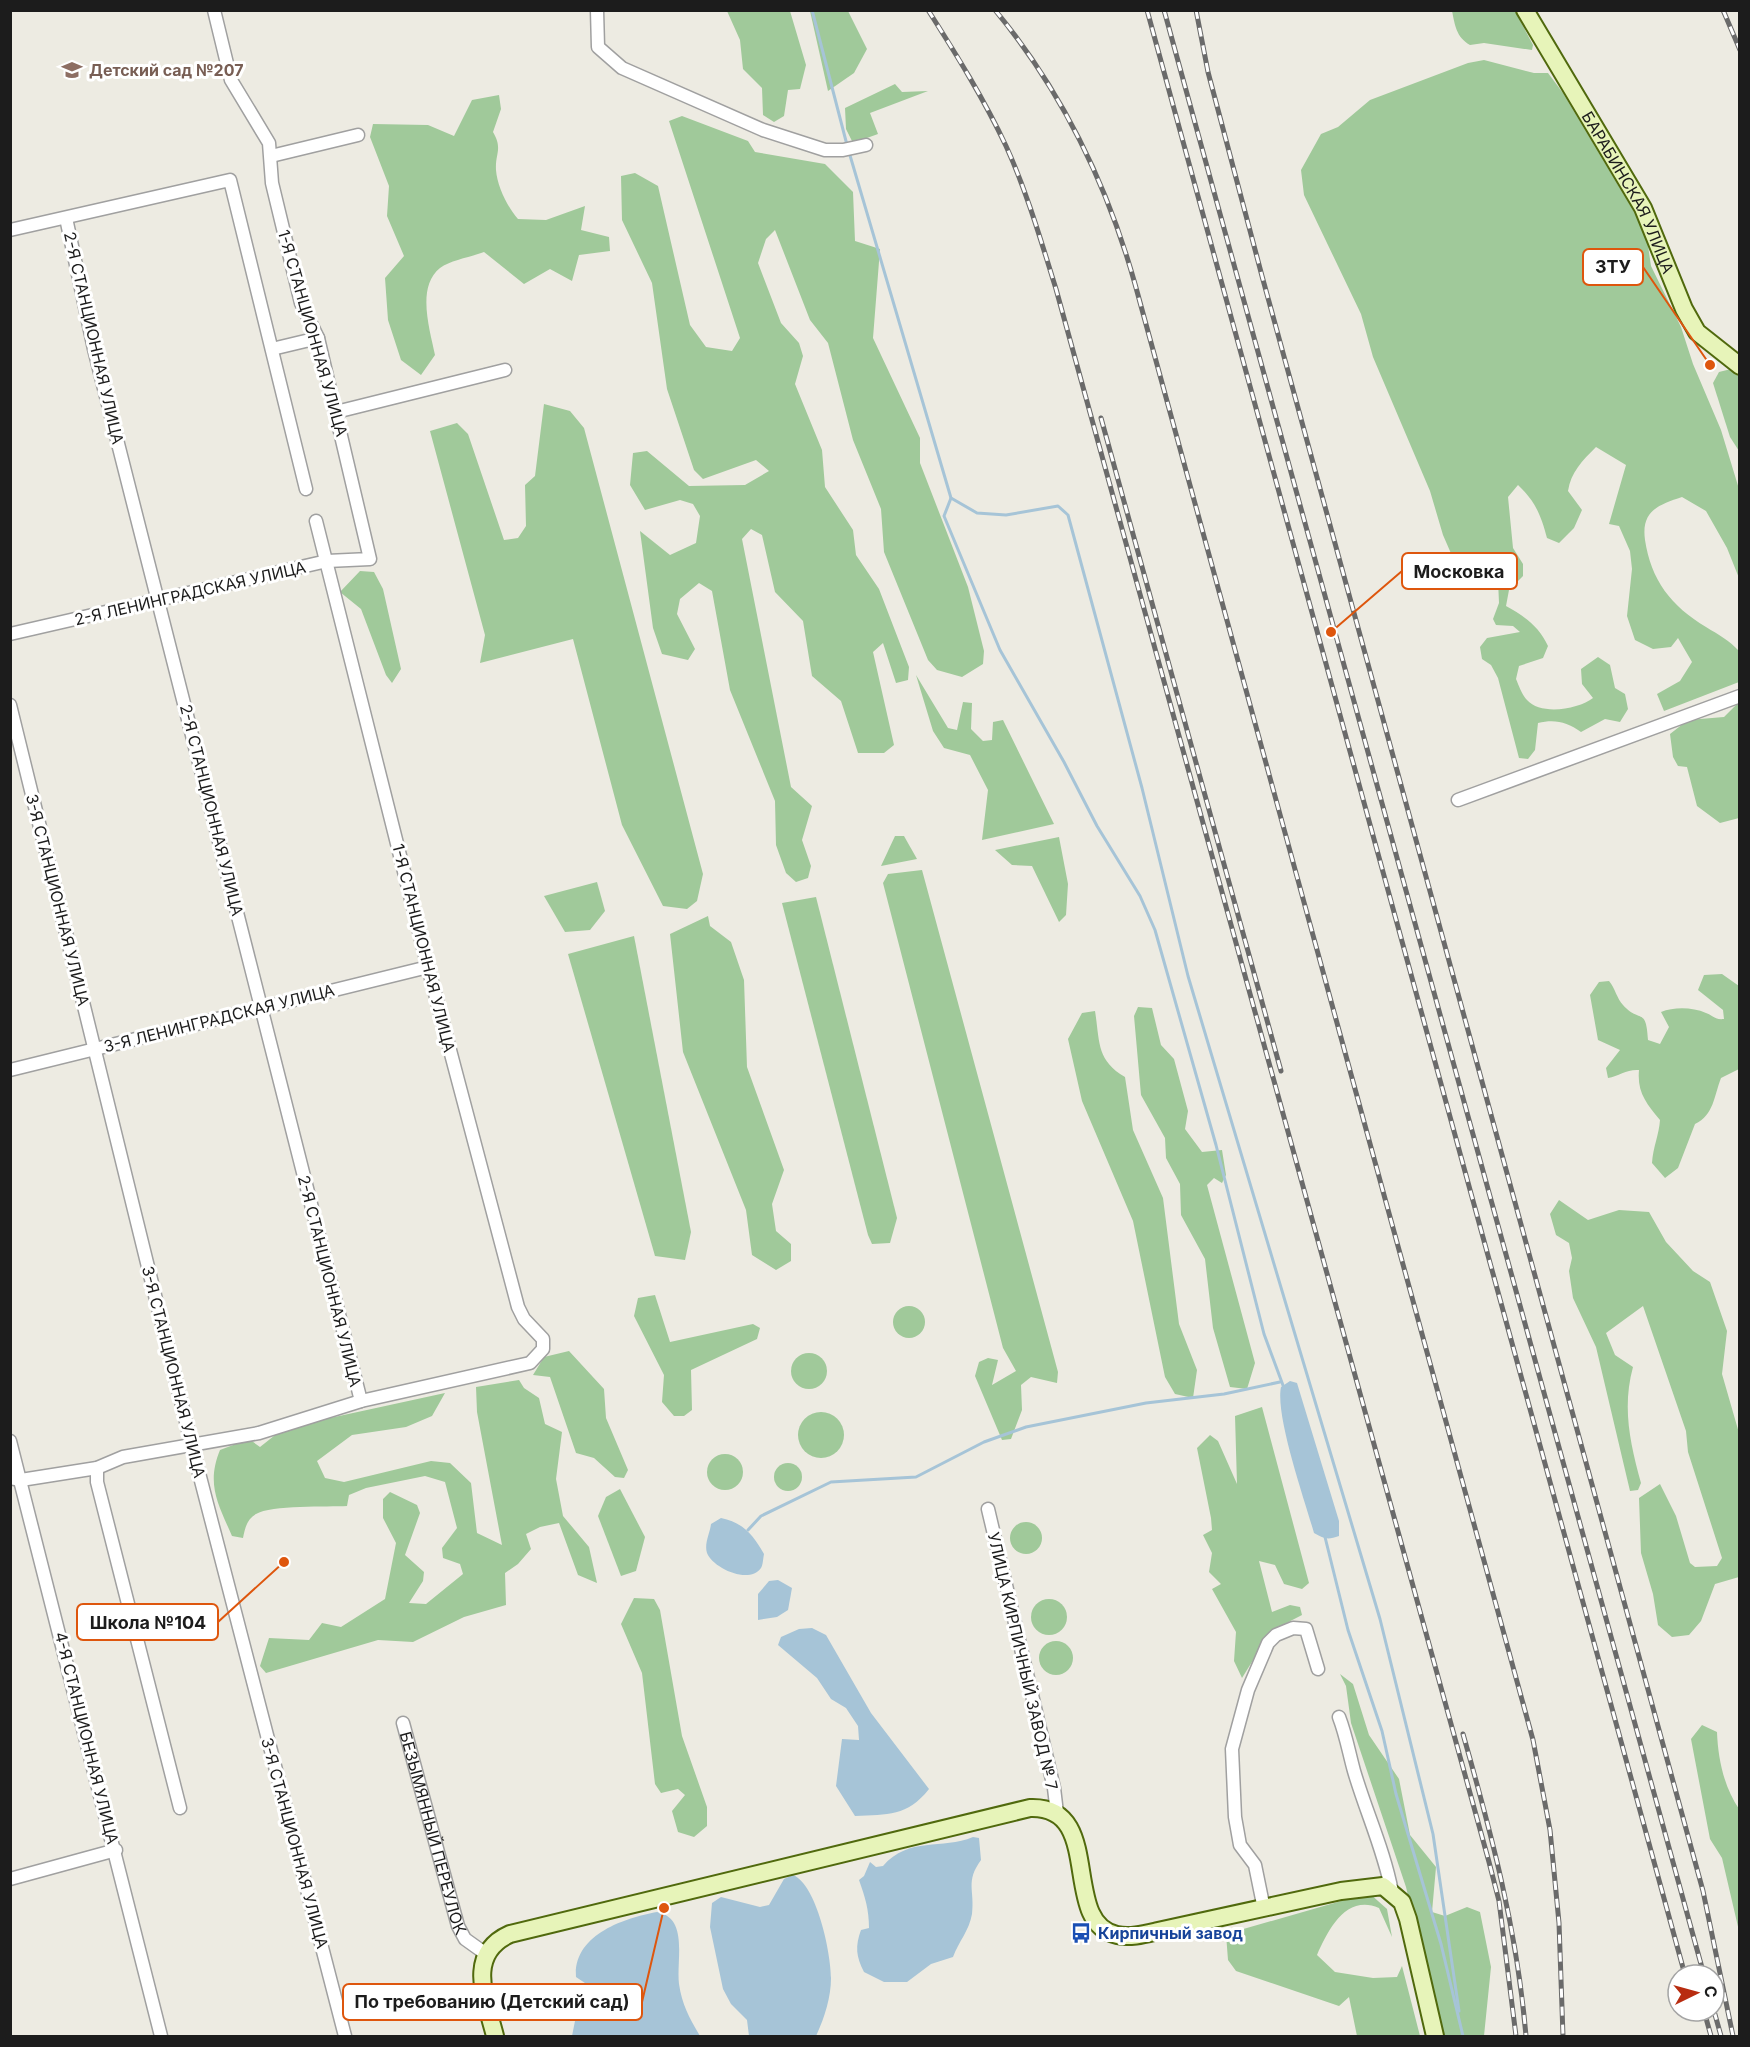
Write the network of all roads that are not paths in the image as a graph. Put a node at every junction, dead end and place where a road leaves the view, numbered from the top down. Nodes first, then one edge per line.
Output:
1 (214, 10) edge
2 (597, 10) edge
3 (1525, 10) edge
4 (358, 135) dead end
5 (866, 145) dead end
6 (271, 156) junction
7 (66, 218) junction
8 (10, 230) edge
9 (318, 338) junction
10 (272, 349) junction
11 (1740, 366) edge
12 (505, 370) dead end
13 (336, 412) junction
14 (306, 489) dead end
15 (316, 521) dead end
16 (370, 560) joint
17 (327, 561) junction
18 (159, 602) junction
19 (10, 634) edge
20 (1740, 696) edge
21 (10, 705) edge
22 (1458, 800) dead end
23 (428, 967) junction
24 (262, 1008) junction
25 (94, 1049) junction
26 (10, 1070) edge
27 (361, 1401) junction
28 (10, 1440) edge
29 (192, 1446) junction
30 (97, 1468) junction
31 (16, 1479) edge
32 (988, 1509) dead end
33 (1318, 1669) dead end
34 (1339, 1717) dead end
35 (403, 1723) dead end
36 (180, 1808) dead end
37 (1057, 1813) junction
38 (116, 1850) junction
39 (10, 1879) edge
40 (1392, 1892) junction
41 (1264, 1909) junction
42 (486, 1954) junction
43 (161, 2037) edge
44 (345, 2037) edge
45 (495, 2037) edge
46 (1435, 2037) edge

1 - 6 street, 1-Я СТАНЦИОННАЯ УЛИЦА
2 - 5 street
3 - 11 street, БАРАБИНСКАЯ УЛИЦА
4 - 6 street
6 - 9 street, 1-Я СТАНЦИОННАЯ УЛИЦА
7 - 8 street
7 - 10 street
7 - 18 street, 2-Я СТАНЦИОННАЯ УЛИЦА
9 - 10 street
9 - 13 street, 1-Я СТАНЦИОННАЯ УЛИЦА
10 - 14 street
12 - 13 street
13 - 16 street, 1-Я СТАНЦИОННАЯ УЛИЦА
15 - 17 street, 1-Я СТАНЦИОННАЯ УЛИЦА
16 - 17 street, 2-Я ЛЕНИНГРАДСКАЯ УЛИЦА
17 - 18 street, 2-Я ЛЕНИНГРАДСКАЯ УЛИЦА
17 - 23 street, 1-Я СТАНЦИОННАЯ УЛИЦА
18 - 19 street, 2-Я ЛЕНИНГРАДСКАЯ УЛИЦА
18 - 24 street, 2-Я СТАНЦИОННАЯ УЛИЦА
20 - 22 street
21 - 25 street, 3-Я СТАНЦИОННАЯ УЛИЦА
23 - 24 street, 3-Я ЛЕНИНГРАДСКАЯ УЛИЦА
23 - 27 street, 1-Я СТАНЦИОННАЯ УЛИЦА
24 - 25 street, 3-Я ЛЕНИНГРАДСКАЯ УЛИЦА
24 - 27 street, 2-Я СТАНЦИОННАЯ УЛИЦА
25 - 26 street, 3-Я ЛЕНИНГРАДСКАЯ УЛИЦА
25 - 29 street, 3-Я СТАНЦИОННАЯ УЛИЦА
27 - 29 street
28 - 31 street, 4-Я СТАНЦИОННАЯ УЛИЦА
29 - 30 street
29 - 44 street, 3-Я СТАНЦИОННАЯ УЛИЦА
30 - 31 street
30 - 36 street
31 - 38 street, 4-Я СТАНЦИОННАЯ УЛИЦА
32 - 37 street, УЛИЦА КИРПИЧНЫЙ ЗАВОД № 7
33 - 41 street
34 - 40 street
35 - 42 street, БЕЗЫМЯННЫЙ ПЕРЕУЛОК
37 - 41 street
37 - 42 street
38 - 39 street
38 - 43 street, 4-Я СТАНЦИОННАЯ УЛИЦА
40 - 41 street
40 - 46 street
42 - 45 street

